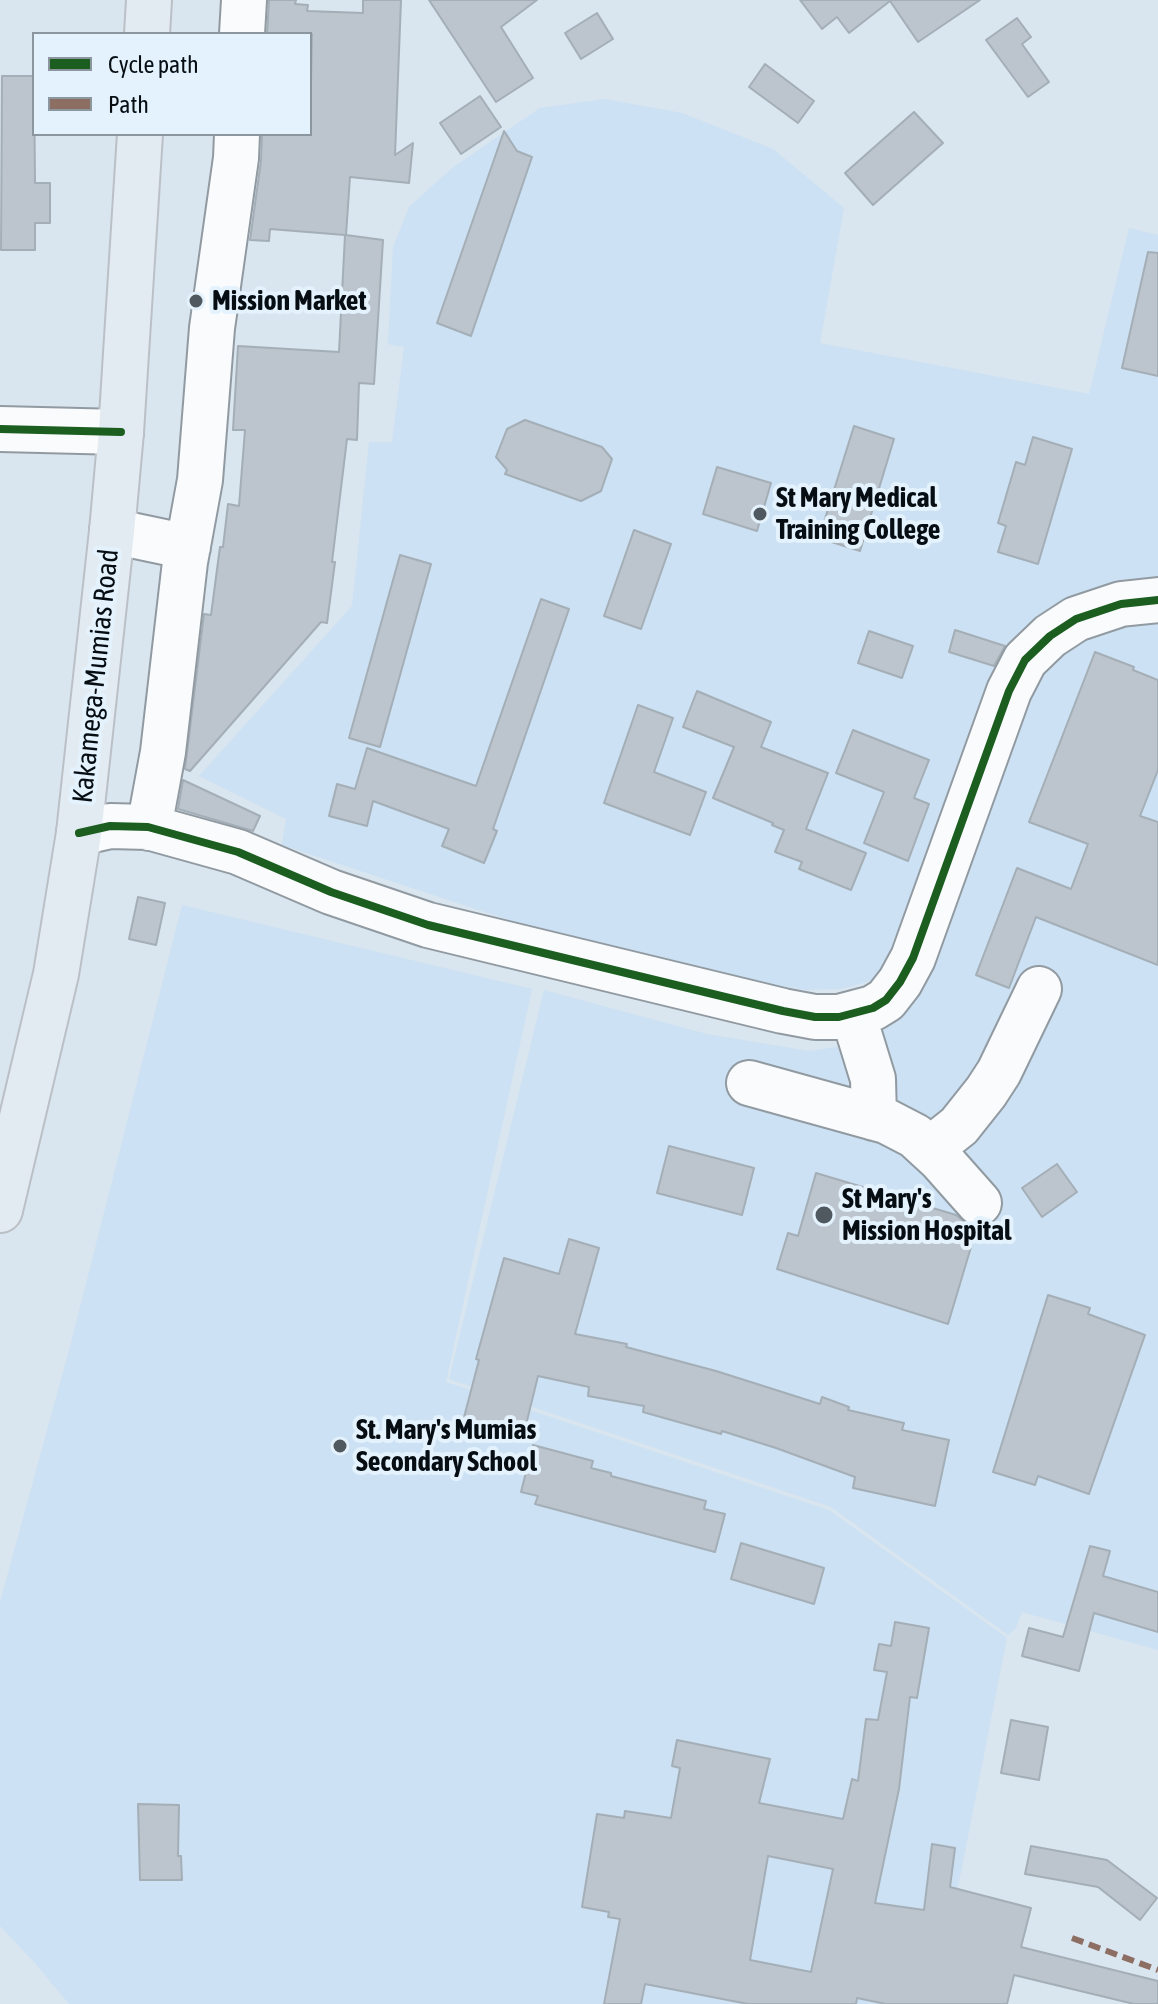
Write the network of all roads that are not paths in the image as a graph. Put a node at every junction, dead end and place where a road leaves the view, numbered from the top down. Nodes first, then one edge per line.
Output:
1 (149, 0) edge
2 (244, 0) edge
3 (147, 32) edge
4 (242, 32) edge
5 (140, 136) edge
6 (237, 136) edge
7 (0, 429) edge
8 (121, 432) junction
9 (112, 531) junction
10 (188, 547) junction
11 (1158, 600) edge
12 (149, 828) junction
13 (79, 833) junction
14 (1039, 989) dead end
15 (853, 1014) junction
16 (749, 1083) dead end
17 (874, 1118) junction
18 (930, 1149) junction
19 (979, 1203) dead end
20 (0, 1210) edge

1 - 3 highway
2 - 4 street
5 - 8 highway, Kakamega-Mumias Road
6 - 10 street
7 - 8 street
8 - 9 highway, Kakamega-Mumias Road
9 - 10 street
9 - 13 highway, Kakamega-Mumias Road
10 - 12 street
11 - 15 street
12 - 13 street
12 - 15 street
13 - 20 highway, Kakamega-Mumias Road
14 - 18 street
15 - 17 street
16 - 17 street
17 - 18 street
18 - 19 street

